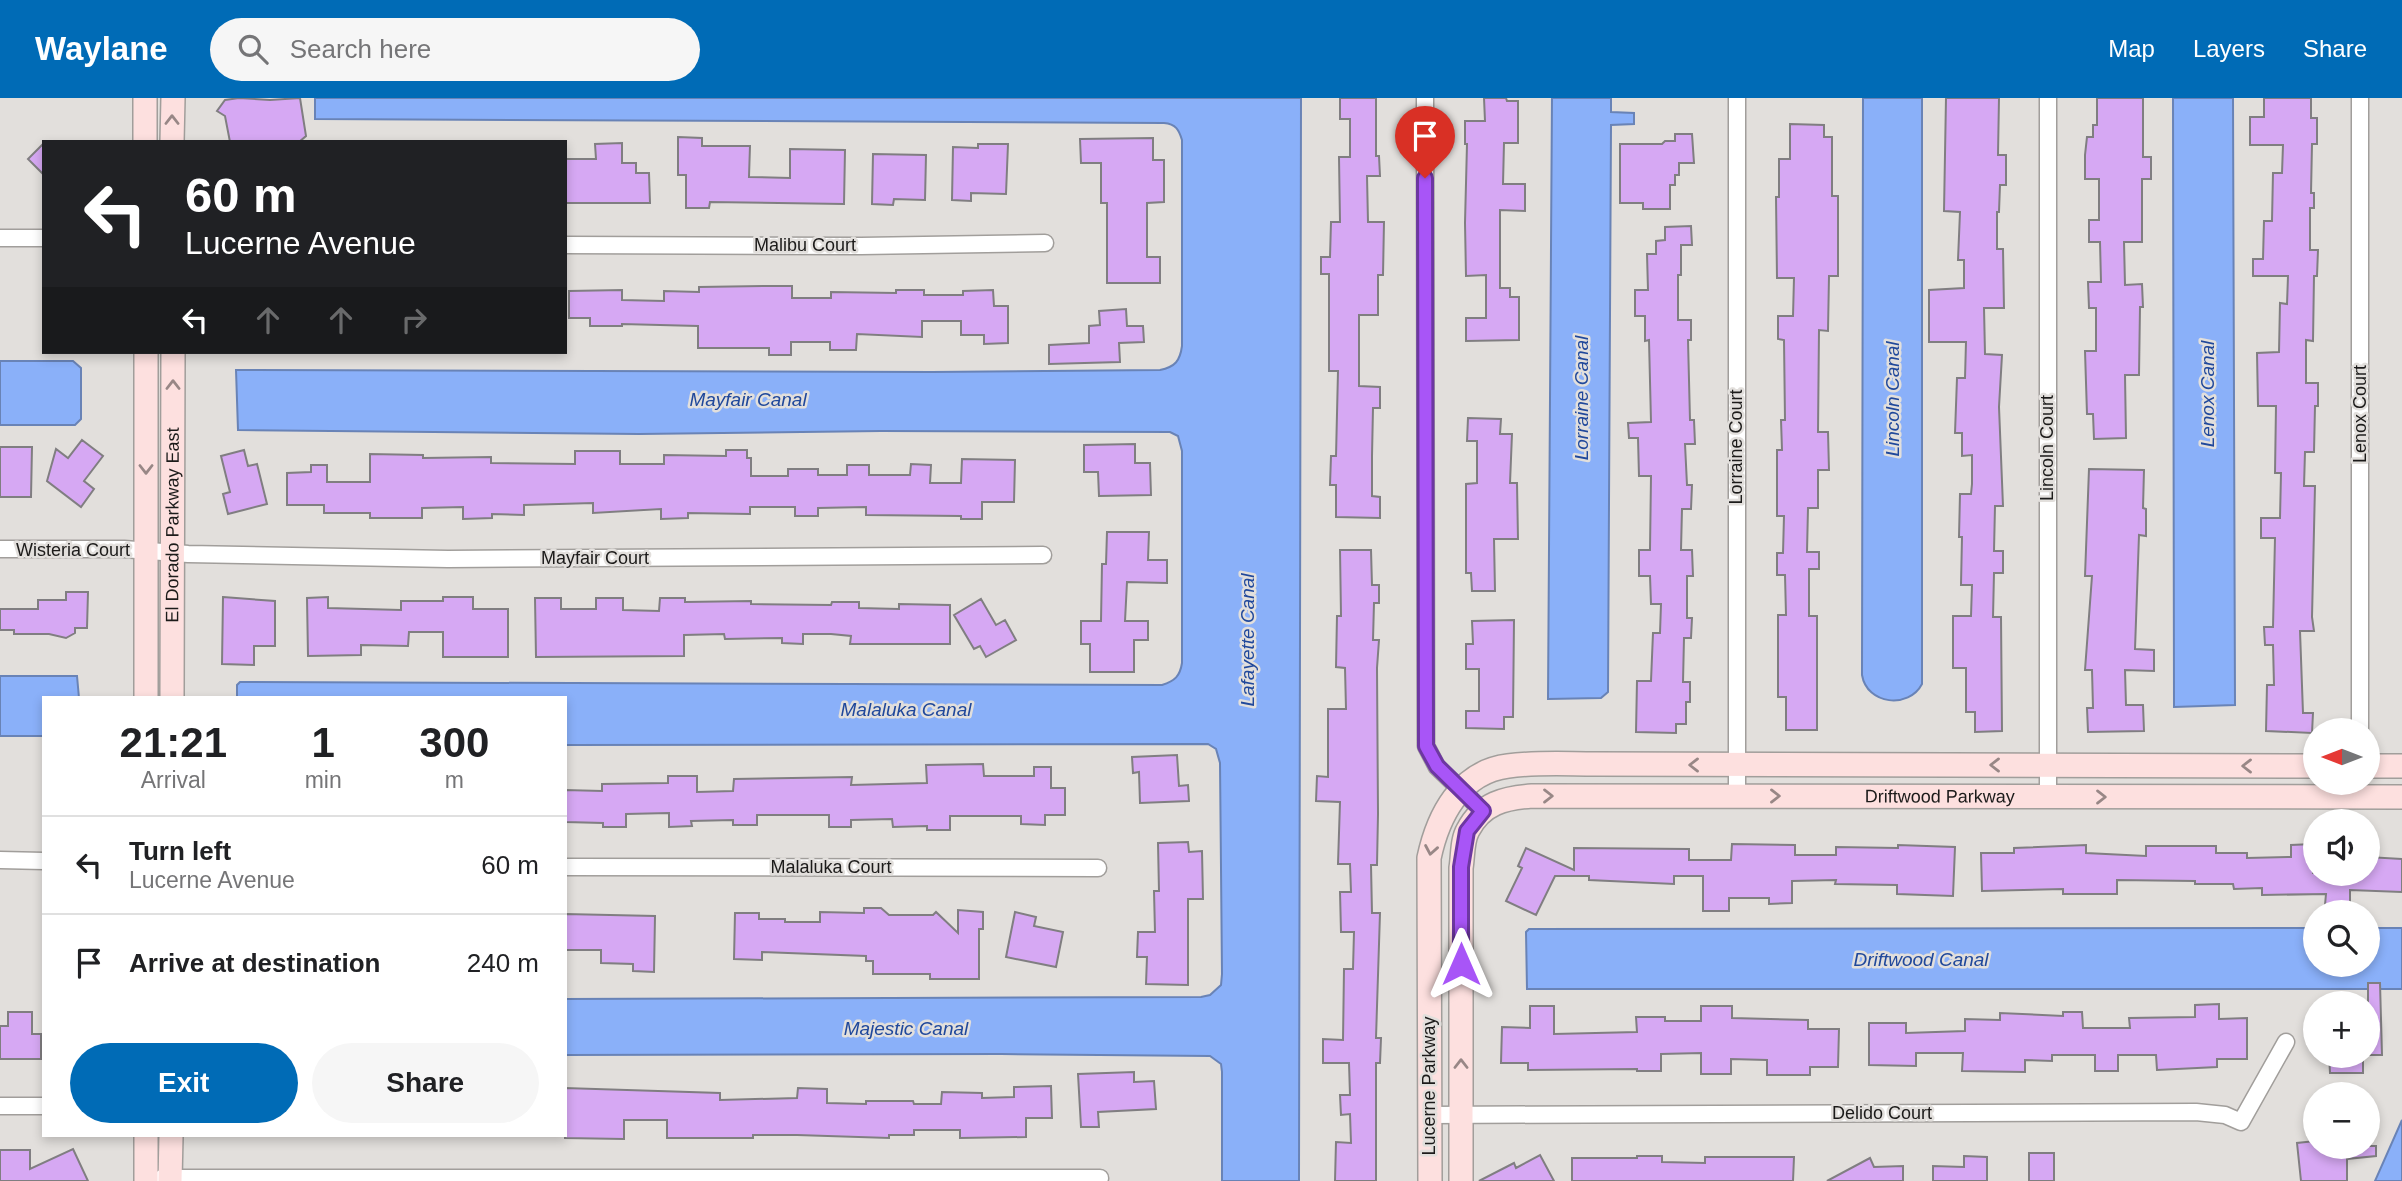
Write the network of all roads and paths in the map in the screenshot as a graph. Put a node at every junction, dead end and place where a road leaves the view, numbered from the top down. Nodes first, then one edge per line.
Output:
1 (145, 98) edge
2 (173, 98) edge
3 (1425, 98) edge
4 (1737, 98) edge
5 (2048, 98) edge
6 (2360, 98) edge
7 (145, 140) edge
8 (172, 140) edge
9 (0, 237) edge
10 (42, 238) edge
11 (1045, 243) dead end
12 (567, 245) edge
13 (146, 354) edge
14 (173, 354) edge
15 (0, 550) edge
16 (146, 551) junction
17 (172, 553) junction
18 (1043, 555) dead end
19 (146, 696) edge
20 (172, 696) edge
21 (2360, 718) edge
22 (1737, 765) junction
23 (2047, 765) junction
24 (2303, 766) edge
25 (2380, 766) edge
26 (2402, 766) edge
27 (1460, 789) junction
28 (2303, 790) edge
29 (2380, 793) edge
30 (1737, 796) junction
31 (2048, 797) junction
32 (2402, 797) edge
33 (1483, 811) junction
34 (0, 860) edge
35 (42, 861) edge
36 (567, 867) edge
37 (1098, 868) dead end
38 (2286, 1042) dead end
39 (0, 1106) edge
40 (42, 1106) edge
41 (1461, 1113) junction
42 (1429, 1115) junction
43 (146, 1137) edge
44 (171, 1137) edge
45 (1100, 1178) dead end
46 (146, 1180) edge
47 (170, 1180) edge
48 (1430, 1181) edge
49 (1461, 1181) edge

1 - 7 street
8 -> 2 street
3 - 27 street
4 - 22 street, Lorraine Court
5 - 23 street, Lincoln Court
6 - 21 street, Lenox Court
9 - 10 street
11 - 12 street, Malibu Court
13 -> 16 street, El Dorado Parkway East
17 -> 14 street, El Dorado Parkway East
15 - 16 street, Wisteria Court
16 - 17 street, Mayfair Court
16 - 19 street, El Dorado Parkway East
17 - 18 street, Mayfair Court
17 - 20 street, El Dorado Parkway East
23 -> 22 street, Driftwood Parkway
22 -> 27 street, Driftwood Parkway
22 - 30 street, Lorraine Court
24 -> 23 street, Driftwood Parkway
23 - 31 street, Lincoln Court
25 - 26 street
27 - 33 street
27 -> 42 street, Lucerne Parkway
31 -> 28 street, Driftwood Parkway
29 - 32 street, Driftwood Parkway
30 -> 31 street, Driftwood Parkway
33 -> 30 street, Driftwood Parkway
41 -> 33 street, Lucerne Parkway
34 - 35 street
36 - 37 street, Malaluka Court
38 - 41 street, Delido Court
39 - 40 street
41 - 42 street, Delido Court
41 - 49 street, Lucerne Parkway
42 - 48 street, Lucerne Parkway
43 - 46 street
44 - 47 street
45 - 47 street
46 - 47 street

